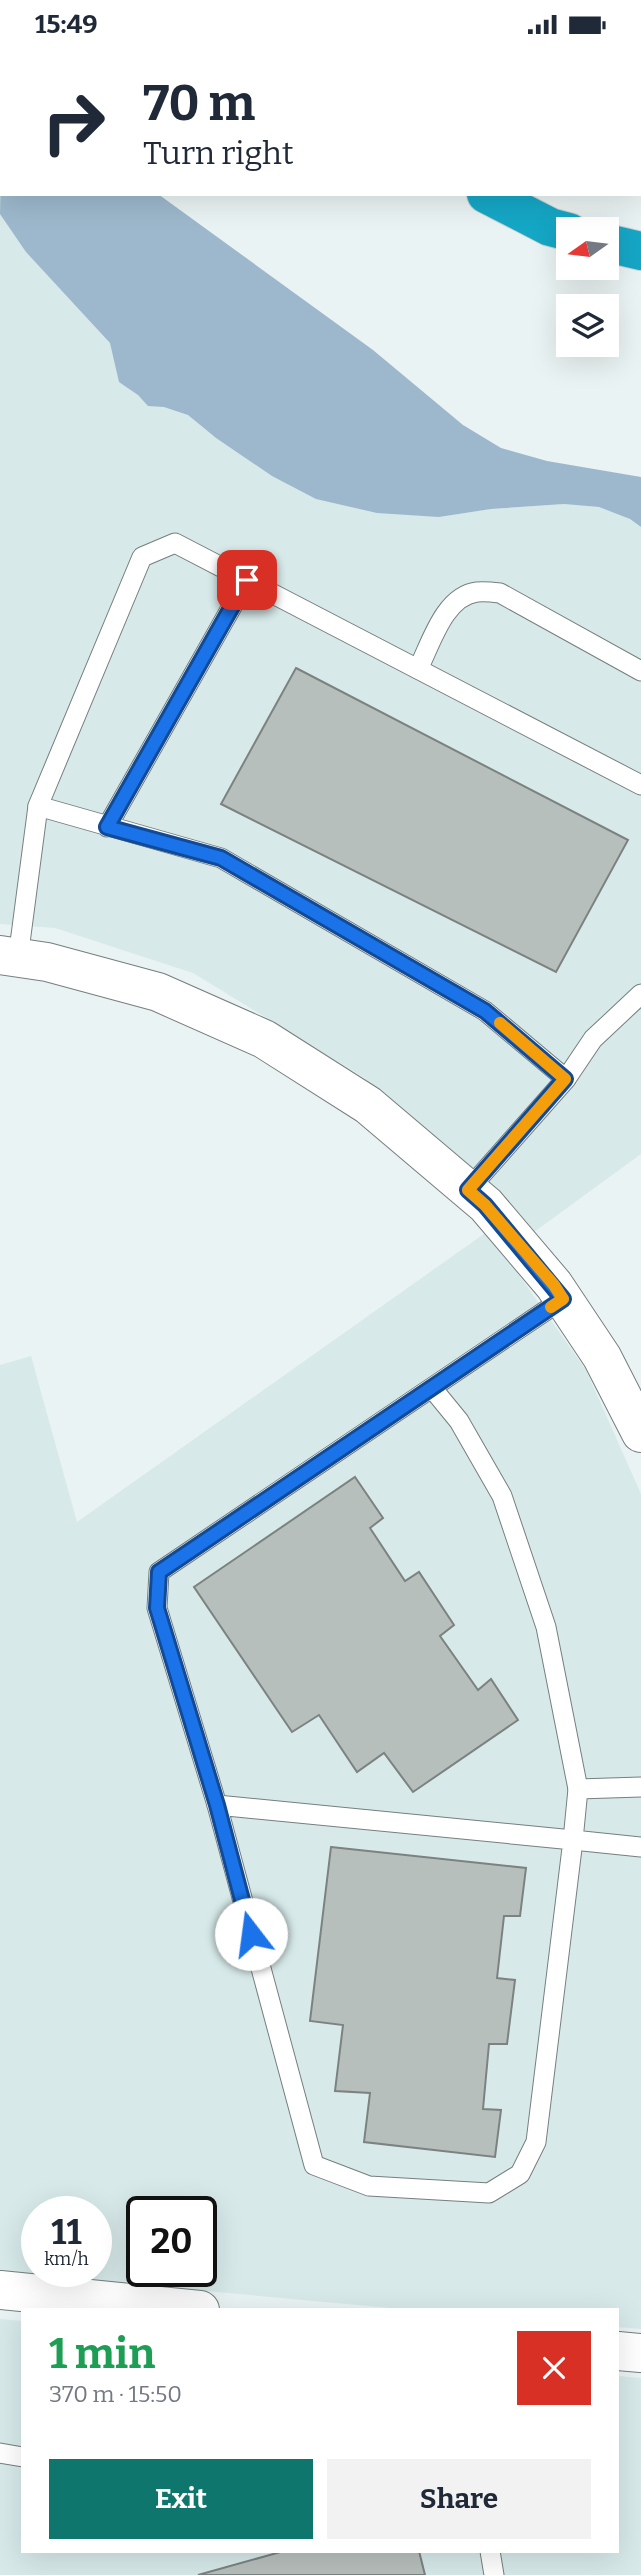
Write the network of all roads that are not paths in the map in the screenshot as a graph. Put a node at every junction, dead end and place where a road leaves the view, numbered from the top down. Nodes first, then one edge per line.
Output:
1 (490, 196) edge
2 (556, 229) edge
3 (620, 246) edge
4 (641, 251) edge
5 (247, 580) junction
6 (418, 669) junction
7 (641, 671) edge
8 (641, 785) edge
9 (38, 806) junction
10 (107, 827) junction
11 (9, 957) edge
12 (641, 994) edge
13 (565, 1079) junction
14 (468, 1190) junction
15 (563, 1299) junction
16 (432, 1388) junction
17 (641, 1433) edge
18 (641, 1787) edge
19 (578, 1789) junction
20 (217, 1805) junction
21 (573, 1840) junction
22 (641, 1847) edge
23 (0, 2290) edge
24 (180, 2308) edge
25 (619, 2351) edge
26 (641, 2353) edge
27 (0, 2453) edge
28 (21, 2457) edge
29 (490, 2553) edge
30 (494, 2575) edge

1 - 2 highway
3 - 4 highway
5 - 6 lane
5 - 9 lane
5 - 10 lane
6 - 7 lane
6 - 8 lane
9 - 10 lane
9 - 11 lane
10 - 13 lane
11 - 14 street
12 - 13 lane
13 - 14 lane
14 - 15 street
15 - 16 lane
15 - 17 street
16 - 19 lane
16 - 20 lane
18 - 19 lane
19 - 21 lane
20 - 21 lane
20 - 21 lane
21 - 22 lane
23 - 24 street
25 - 26 street
27 - 28 lane
29 - 30 lane

